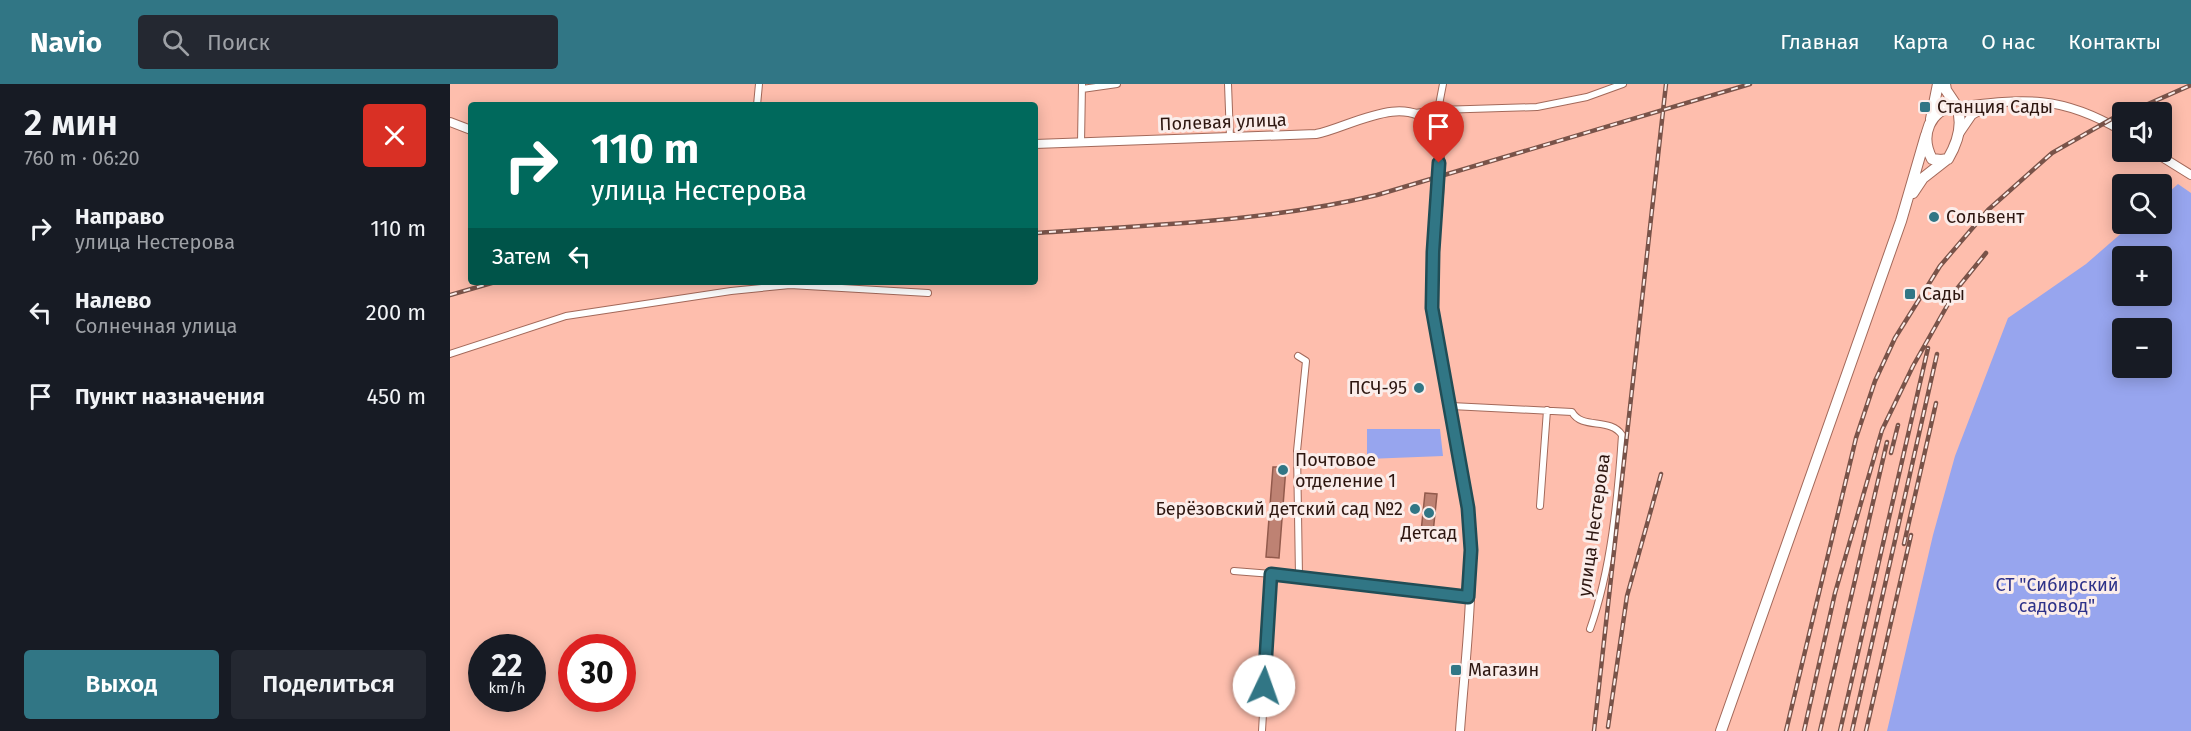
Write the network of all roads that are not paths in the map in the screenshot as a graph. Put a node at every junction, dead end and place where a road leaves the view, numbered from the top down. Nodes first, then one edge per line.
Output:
1 (759, 84) edge
2 (1117, 84) edge
3 (1228, 84) edge
4 (1443, 84) edge
5 (1623, 84) edge
6 (1938, 84) edge
7 (1945, 84) edge
8 (1082, 86) edge
9 (757, 102) edge
10 (1996, 102) junction
11 (1956, 106) junction
12 (1438, 110) junction
13 (1408, 113) junction
14 (450, 122) edge
15 (1930, 122) junction
16 (2112, 126) edge
17 (468, 129) edge
18 (1926, 135) junction
19 (1959, 135) junction
20 (1230, 137) junction
21 (1081, 142) junction
22 (1038, 144) edge
23 (1948, 159) junction
24 (2170, 162) edge
25 (2191, 175) edge
26 (1901, 221) junction
27 (928, 293) dead end
28 (450, 354) edge
29 (1298, 357) dead end
30 (1450, 406) junction
31 (1547, 410) junction
32 (1540, 506) dead end
33 (1234, 572) dead end
34 (1271, 574) junction
35 (1299, 576) junction
36 (1468, 597) junction
37 (1590, 629) dead end
38 (1262, 731) edge
39 (1460, 731) edge
40 (1721, 731) edge

1 - 9 street
2 - 8 street
3 - 20 street
4 - 12 street
5 - 12 street
6 - 15 highway
7 - 11 highway
8 - 21 street
10 - 11 street
10 - 16 street
10 - 19 street
11 - 15 highway
11 - 19 highway
12 - 13 street
13 - 20 street, Полевая улица
13 - 30 street
14 - 17 street
15 - 18 highway
18 - 23 highway
18 - 26 highway
19 - 23 highway
20 - 21 street, Полевая улица
21 - 22 street, Полевая улица
23 - 26 highway
24 - 25 street
26 - 40 highway
27 - 28 street
29 - 35 street
30 - 31 street, улица Нестерова
30 - 36 street
31 - 32 street
31 - 37 street, улица Нестерова
33 - 34 street
34 - 35 street
34 - 38 street
35 - 36 street
36 - 39 street

